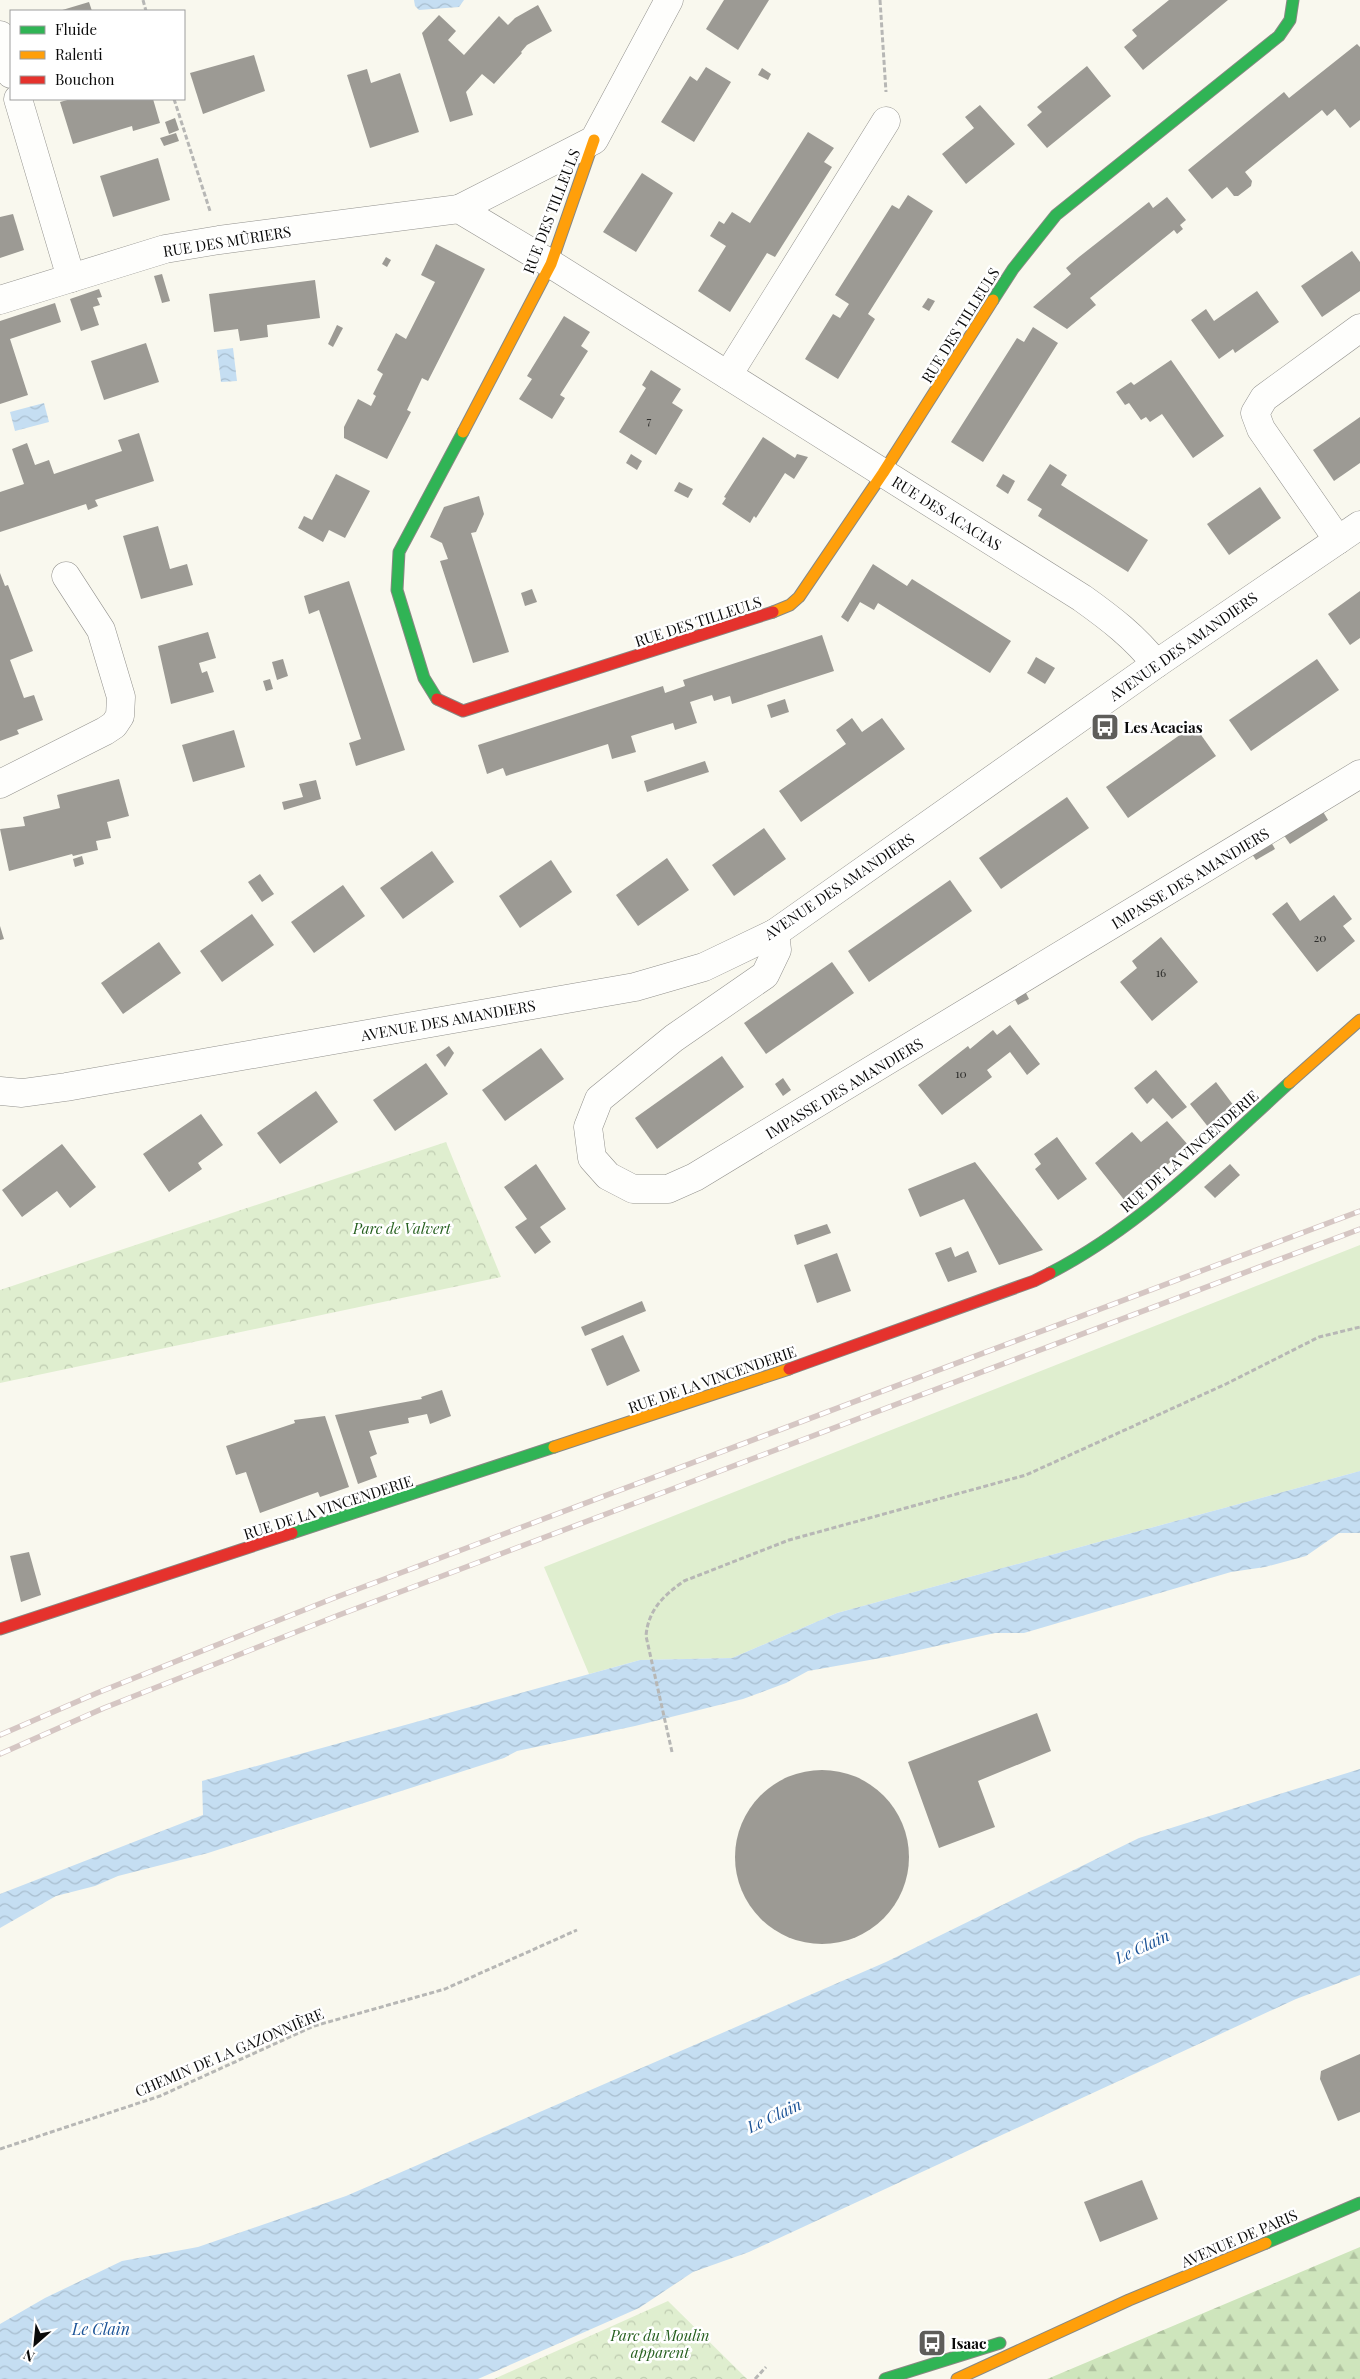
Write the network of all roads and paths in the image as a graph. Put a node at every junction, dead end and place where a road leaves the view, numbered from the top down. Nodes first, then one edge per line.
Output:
1 (669, 0) edge
2 (880, 0) edge
3 (1293, 0) edge
4 (0, 35) edge
5 (10, 70) edge
6 (18, 100) edge
7 (174, 100) edge
8 (886, 121) joint
9 (594, 140) junction
10 (459, 209) junction
11 (219, 240) junction
12 (551, 264) junction
13 (70, 278) junction
14 (0, 300) edge
15 (1360, 328) edge
16 (728, 375) junction
17 (883, 473) junction
18 (1360, 525) edge
19 (1338, 540) junction
20 (66, 576) dead end
21 (1156, 664) junction
22 (1360, 774) edge
23 (0, 784) edge
24 (775, 933) junction
25 (1360, 1020) edge
26 (0, 1091) edge
27 (1360, 1327) edge
28 (0, 1629) edge
29 (672, 1752) dead end
30 (577, 1930) dead end
31 (0, 2149) edge
32 (1360, 2203) edge
33 (1129, 2300) junction
34 (1026, 2334) dead end
35 (1007, 2340) dead end
36 (766, 2367) dead end
37 (755, 2379) edge
38 (885, 2379) edge
39 (957, 2379) edge

1 - 9 street
2 - 8 path
3 - 17 main road, RUE DES TILLEULS
4 - 5 street
6 - 13 street
7 - 11 path
8 - 16 street
9 - 10 street, RUE DES MÛRIERS
9 - 12 main road, RUE DES TILLEULS
10 - 11 street, RUE DES MÛRIERS
10 - 12 street
11 - 13 street, RUE DES MÛRIERS
12 - 16 street, RUE DES ACACIAS
12 - 17 main road, RUE DES TILLEULS
13 - 14 street, RUE DES MÛRIERS
15 - 19 street
16 - 17 street, RUE DES ACACIAS
17 - 21 street, RUE DES ACACIAS
18 - 19 street, AVENUE DES AMANDIERS
19 - 21 street, AVENUE DES AMANDIERS
20 - 23 street
21 - 24 street, AVENUE DES AMANDIERS
22 - 24 street, IMPASSE DES AMANDIERS
24 - 26 street, AVENUE DES AMANDIERS
25 - 28 main road, RUE DE LA VINCENDERIE
27 - 29 path
30 - 31 path, CHEMIN DE LA GAZONNIÈRE
32 - 33 main road, AVENUE DE PARIS
33 - 34 main road, AVENUE DE PARIS
33 - 39 main road, AVENUE DE PARIS
35 - 38 main road
36 - 37 path

